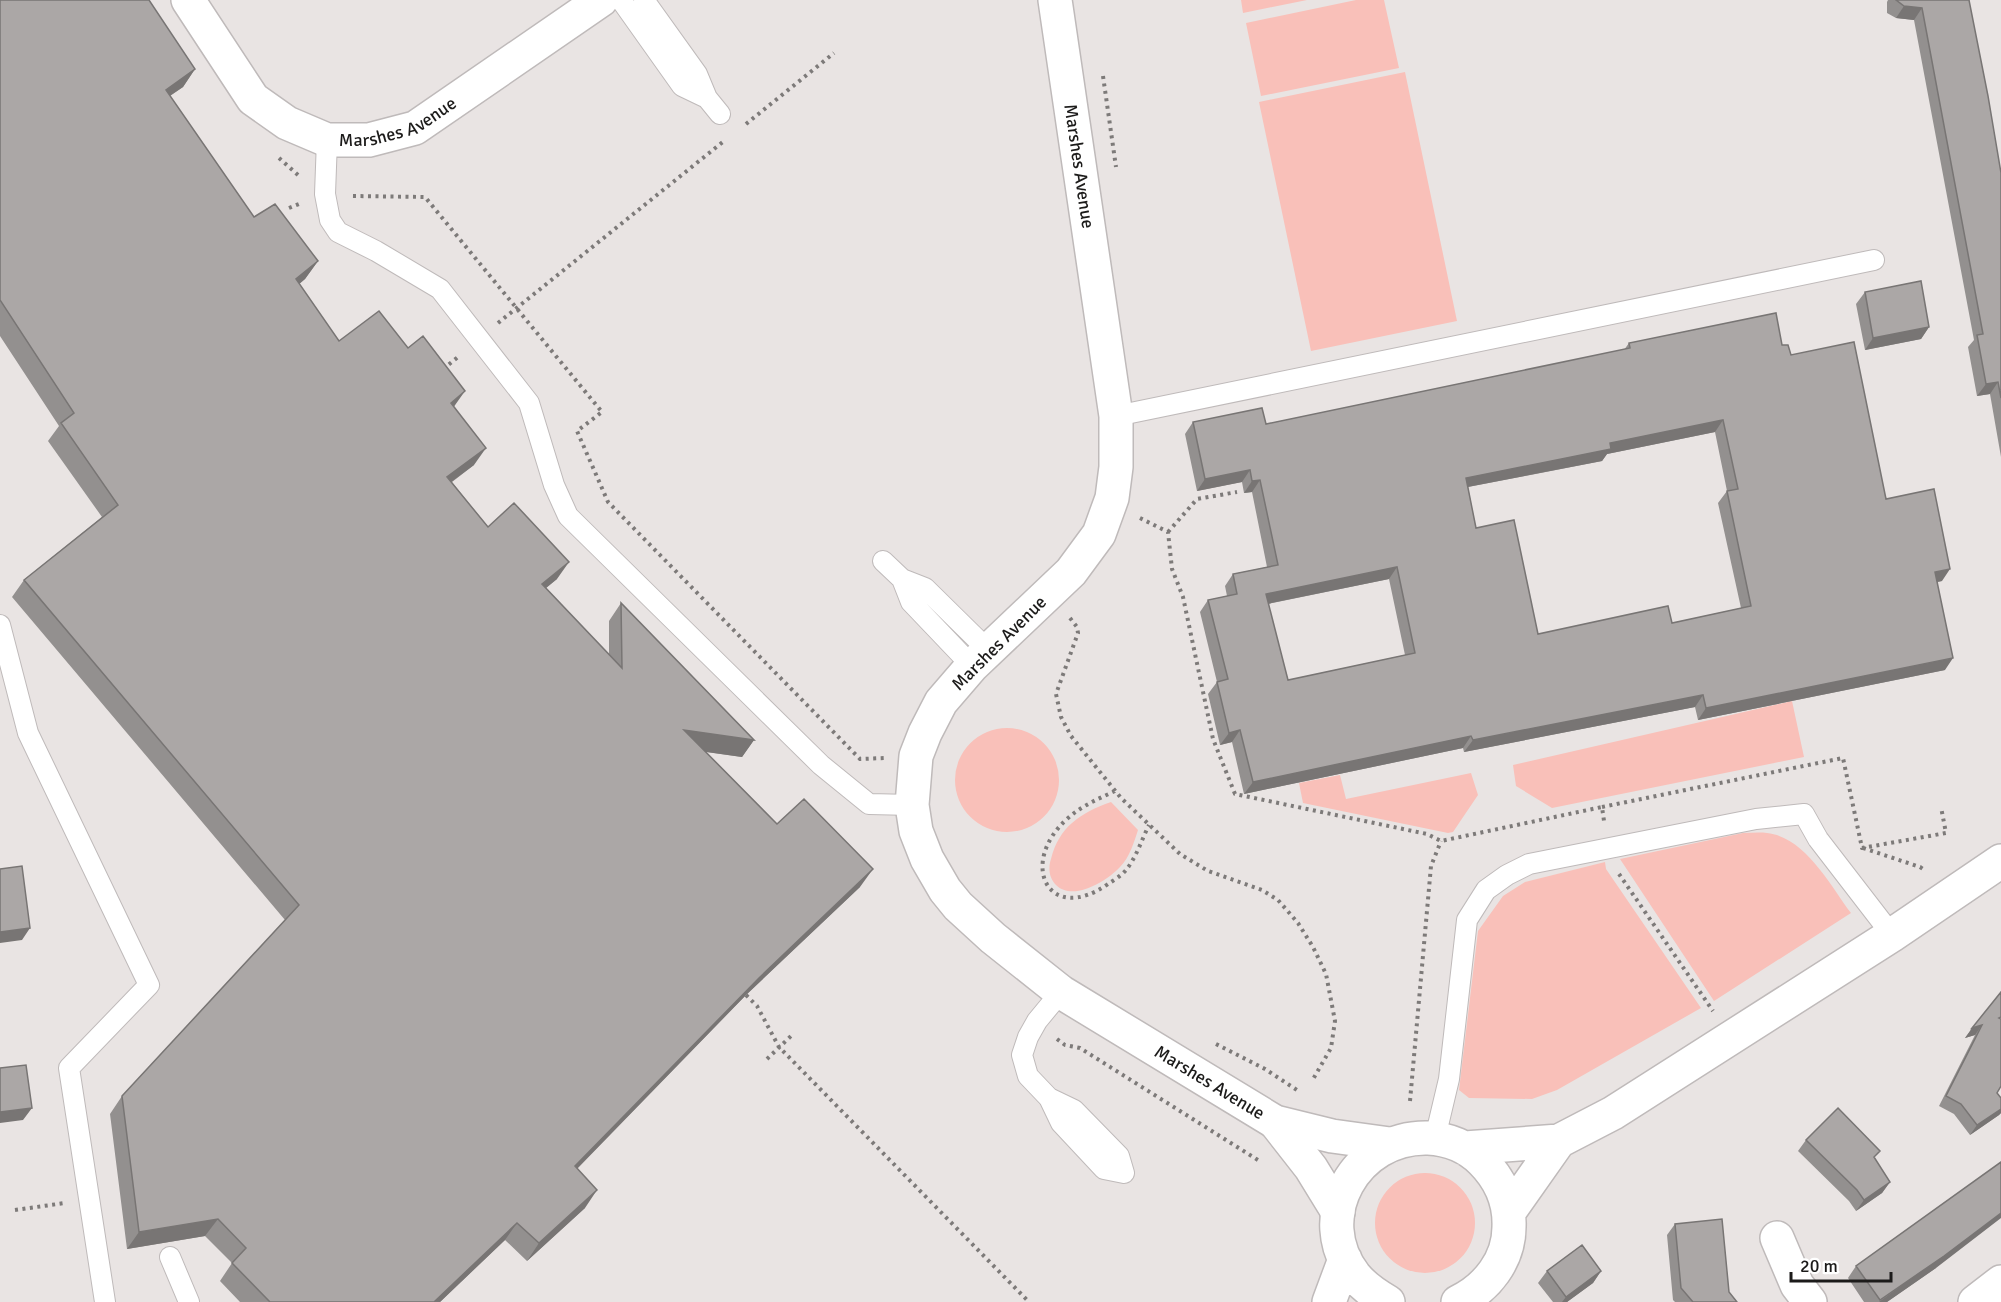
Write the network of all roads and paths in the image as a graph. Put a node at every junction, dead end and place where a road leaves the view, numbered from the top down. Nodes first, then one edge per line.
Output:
1 (188, 0) edge
2 (600, 0) edge
3 (621, 0) edge
4 (644, 0) edge
5 (1055, 0) edge
6 (834, 53) dead end
7 (707, 98) junction
8 (720, 114) dead end
9 (744, 125) dead end
10 (727, 139) dead end
11 (327, 140) junction
12 (1116, 167) dead end
13 (1117, 175) dead end
14 (325, 194) junction
15 (288, 208) dead end
16 (1874, 260) dead end
17 (516, 308) junction
18 (479, 339) junction
19 (437, 374) edge
20 (1116, 416) junction
21 (1236, 492) dead end
22 (1131, 516) dead end
23 (1168, 532) junction
24 (883, 561) dead end
25 (1066, 613) dead end
26 (0, 625) edge
27 (980, 658) junction
28 (916, 756) junction
29 (1115, 791) junction
30 (912, 805) junction
31 (1149, 825) junction
32 (1862, 848) dead end
33 (2001, 861) edge
34 (1928, 872) dead end
35 (1892, 935) junction
36 (1061, 992) junction
37 (746, 995) edge
38 (791, 1036) dead end
39 (1215, 1043) dead end
40 (1065, 1045) dead end
41 (779, 1047) junction
42 (767, 1059) dead end
43 (1265, 1069) dead end
44 (1312, 1081) dead end
45 (1049, 1098) dead end
46 (1410, 1101) dead end
47 (1275, 1122) junction
48 (1559, 1141) junction
49 (1450, 1143) junction
50 (1390, 1144) junction
51 (1268, 1167) dead end
52 (89, 1200) junction
53 (15, 1210) dead end
54 (1338, 1212) junction
55 (1509, 1212) junction
56 (1777, 1238) dead end
57 (170, 1257) dead end
58 (1345, 1259) junction
59 (2001, 1282) edge
60 (105, 1302) edge
61 (189, 1302) edge
62 (1029, 1302) edge
63 (1329, 1302) edge
64 (1388, 1302) edge
65 (1458, 1302) edge
66 (1810, 1302) edge
67 (1975, 1302) edge

1 - 11 street, Marshes Avenue
2 - 11 street, Marshes Avenue
3 - 7 lane
4 - 7 lane
5 - 20 street, Marshes Avenue
6 - 9 path
7 - 8 lane
10 - 17 path
11 - 14 lane
12 - 13 path
14 - 15 path
14 - 17 path
14 - 18 lane
16 - 20 lane
17 - 18 path
17 - 28 path
18 - 19 path
18 - 30 lane
20 - 27 street, Marshes Avenue
21 - 23 path
22 - 23 path
23 - 46 path
24 - 27 lane
25 - 29 path
26 - 52 lane
27 - 28 street, Marshes Avenue
28 - 30 street, Marshes Avenue
29 - 31 path
29 - 31 path
30 - 36 street, Marshes Avenue
31 - 44 path
32 - 34 path
33 - 35 street
35 - 48 street
35 - 49 lane
36 - 45 lane
36 - 47 street, Marshes Avenue
37 - 41 path
38 - 41 path
39 - 43 path
40 - 51 path
41 - 42 path
41 - 62 path
47 - 50 street, Marshes Avenue
47 - 54 street, Marshes Avenue
48 - 49 street
48 - 55 street
49 - 50 street
49 - 55 street
50 - 54 street
52 - 53 path
52 - 60 lane
54 - 58 street
55 - 65 street
56 - 66 street
57 - 61 lane
58 - 63 street
58 - 64 street
59 - 67 street

